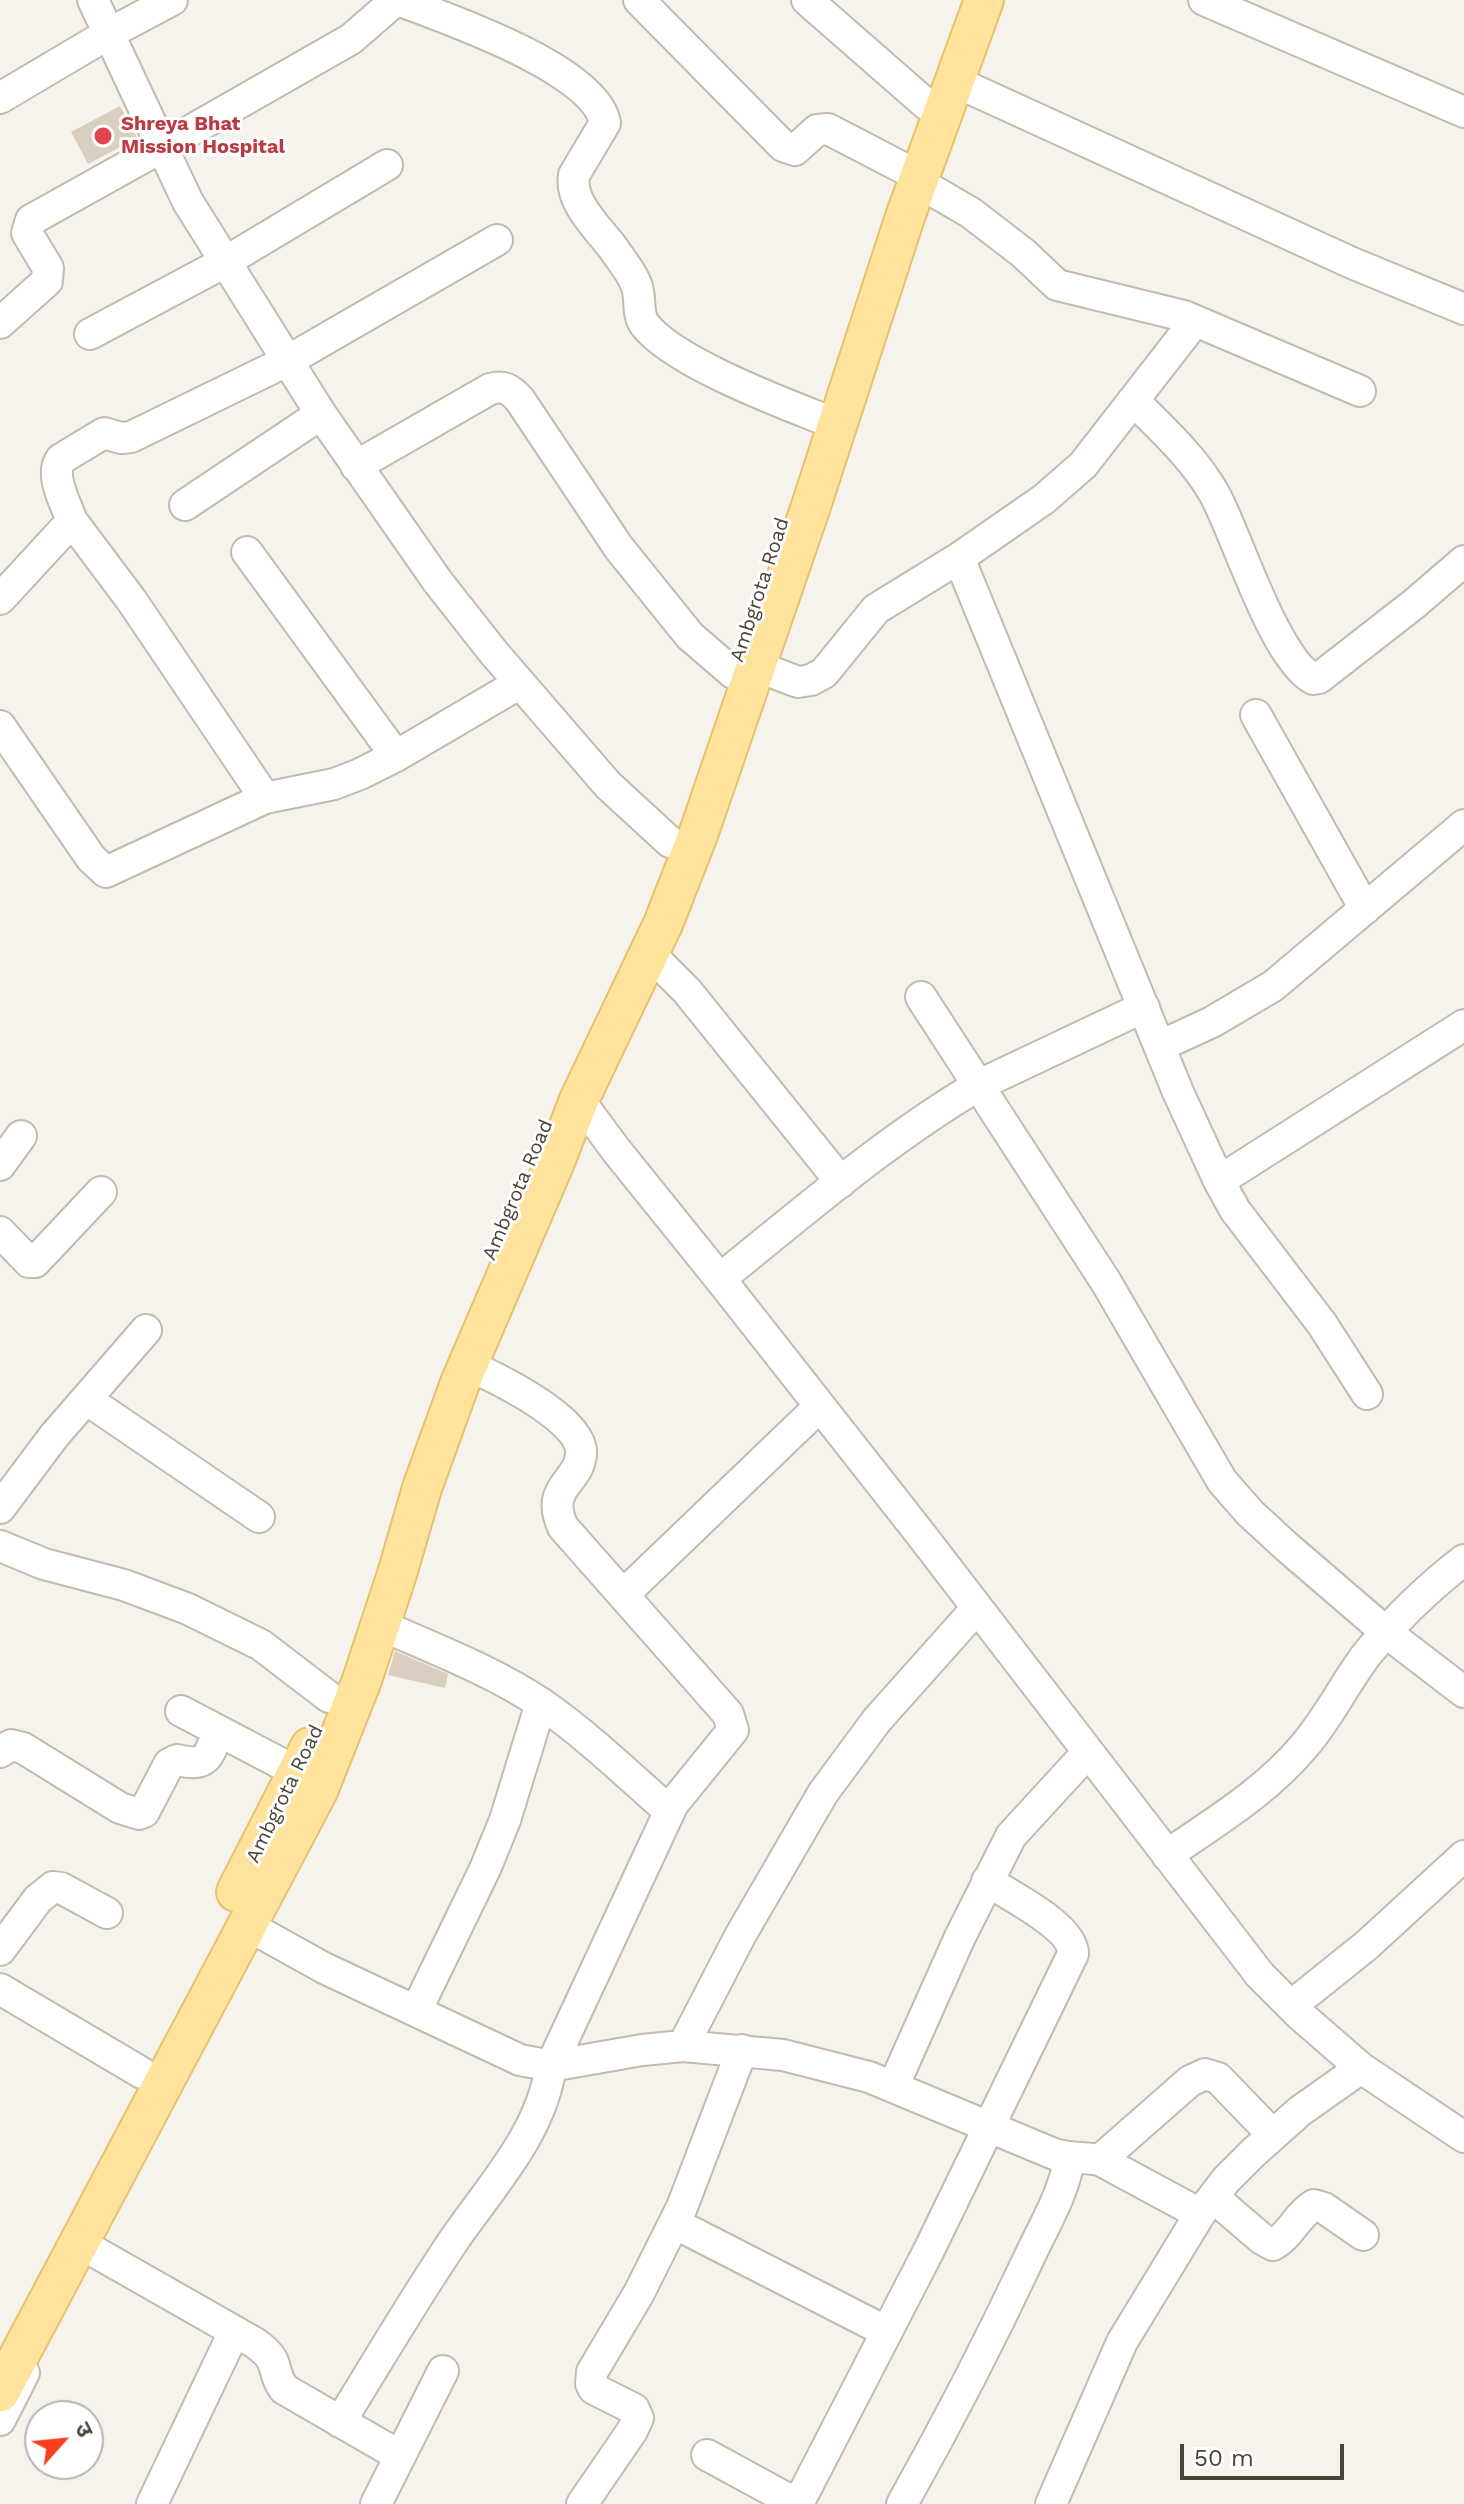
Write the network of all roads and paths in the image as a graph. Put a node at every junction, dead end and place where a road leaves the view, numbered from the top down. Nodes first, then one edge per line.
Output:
1 (93, 0) edge
2 (172, 0) edge
3 (397, 0) edge
4 (639, 0) edge
5 (807, 0) edge
6 (964, 0) edge
7 (984, 0) edge
8 (1204, 0) edge
9 (108, 34) junction
10 (940, 92) junction
11 (0, 98) edge
12 (1464, 112) edge
13 (162, 147) junction
14 (387, 165) dead end
15 (910, 175) junction
16 (497, 240) dead end
17 (225, 262) junction
18 (1464, 309) edge
19 (1195, 321) junction
20 (0, 323) edge
21 (90, 334) dead end
22 (289, 360) junction
23 (1360, 391) dead end
24 (1134, 401) junction
25 (321, 414) junction
26 (818, 417) junction
27 (356, 466) junction
28 (185, 505) dead end
29 (72, 521) junction
30 (247, 552) dead end
31 (959, 558) junction
32 (1464, 561) edge
33 (0, 599) edge
34 (745, 669) junction
35 (520, 683) junction
36 (1256, 715) dead end
37 (0, 726) edge
38 (396, 756) junction
39 (265, 798) junction
40 (1464, 825) edge
41 (670, 842) junction
42 (1365, 909) junction
43 (649, 953) junction
44 (921, 997) dead end
45 (1144, 1007) junction
46 (1464, 1025) edge
47 (1160, 1046) junction
48 (979, 1085) junction
49 (586, 1109) junction
50 (21, 1136) dead end
51 (0, 1165) edge
52 (1219, 1181) junction
53 (841, 1182) junction
54 (101, 1192) dead end
55 (0, 1232) edge
56 (720, 1279) junction
57 (146, 1330) dead end
58 (479, 1370) junction
59 (1367, 1394) dead end
60 (86, 1399) junction
61 (819, 1407) junction
62 (0, 1508) edge
63 (259, 1517) dead end
64 (0, 1546) edge
65 (1464, 1560) edge
66 (623, 1595) junction
67 (977, 1608) junction
68 (392, 1630) junction
69 (1387, 1633) junction
70 (1464, 1692) edge
71 (329, 1697) junction
72 (541, 1703) junction
73 (181, 1711) dead end
74 (219, 1731) junction
75 (0, 1752) edge
76 (1088, 1752) junction
77 (299, 1773) junction
78 (669, 1811) junction
79 (1167, 1855) junction
80 (1464, 1856) edge
81 (987, 1881) junction
82 (107, 1913) dead end
83 (261, 1933) junction
84 (0, 1950) edge
85 (0, 1989) edge
86 (1291, 2006) junction
87 (416, 2011) junction
88 (683, 2046) junction
89 (742, 2050) junction
90 (551, 2066) junction
91 (1361, 2068) junction
92 (142, 2073) junction
93 (893, 2087) junction
94 (991, 2126) junction
95 (1273, 2135) junction
96 (1464, 2137) edge
97 (1069, 2159) junction
98 (1100, 2160) junction
99 (1206, 2205) junction
100 (674, 2223) junction
101 (1363, 2235) dead end
102 (90, 2249) junction
103 (234, 2332) junction
104 (887, 2332) junction
105 (0, 2349) edge
106 (443, 2371) dead end
107 (0, 2392) edge
108 (0, 2420) edge
109 (340, 2422) junction
110 (707, 2455) dead end
111 (400, 2456) junction
112 (1055, 2503) edge
113 (152, 2504) edge
114 (376, 2504) edge
115 (582, 2504) edge
116 (797, 2504) edge
117 (902, 2504) edge

1 - 9 street
2 - 9 street
3 - 13 street
3 - 26 street
4 - 15 street
5 - 10 street
6 - 10 main road, Ambgrota Road
7 - 10 main road
8 - 12 street
9 - 11 street
9 - 13 street
10 - 15 main road, Ambgrota Road
10 - 18 street
13 - 17 street
13 - 20 street
14 - 17 street
15 - 19 street
15 - 26 main road, Ambgrota Road
15 - 34 main road
16 - 22 street
17 - 21 street
17 - 22 street
19 - 23 street
19 - 24 street
22 - 25 street
22 - 29 street
24 - 31 street
24 - 32 street
25 - 27 street
25 - 28 street
26 - 34 main road, Ambgrota Road
27 - 34 street
27 - 35 street
29 - 33 street
29 - 39 street
30 - 38 street
31 - 34 street
31 - 45 street
34 - 41 main road, Ambgrota Road
34 - 43 main road
35 - 38 street
35 - 41 street
36 - 42 street
37 - 39 street
38 - 39 street
40 - 42 street
41 - 71 main road, Ambgrota Road
42 - 47 street
43 - 49 main road
43 - 53 street
44 - 48 street
45 - 47 street
45 - 48 street
46 - 52 street
47 - 52 street
48 - 53 street
48 - 69 street
49 - 56 street
49 - 58 street
49 - 107 main road
50 - 51 street
52 - 59 street
53 - 56 street
54 - 55 street
56 - 61 street
57 - 60 street
58 - 66 street
58 - 68 street
60 - 62 street
60 - 63 street
61 - 66 street
61 - 67 street
64 - 71 street
65 - 69 street
66 - 78 street
67 - 76 street
67 - 88 street
68 - 72 street
68 - 83 street
69 - 70 street
69 - 79 street
71 - 77 main road, Ambgrota Road
72 - 78 street
72 - 87 street
73 - 74 street
74 - 75 street
74 - 77 street
76 - 79 street
76 - 81 street
77 - 92 main road, Ambgrota Road
78 - 90 street
79 - 86 street
80 - 86 street
81 - 93 street
81 - 94 street
82 - 84 street
83 - 87 street
83 - 102 street
85 - 92 street
86 - 91 street
87 - 90 street
88 - 89 street
88 - 90 street
89 - 93 street
89 - 100 street
90 - 109 street
91 - 95 street
91 - 96 street
92 - 105 main road, Ambgrota Road
93 - 94 street
94 - 97 street
94 - 104 street
95 - 98 street
95 - 99 street
97 - 98 street
97 - 117 street
98 - 99 street
99 - 101 street
99 - 112 street
100 - 104 street
100 - 115 street
102 - 103 street
102 - 108 street
103 - 109 street
103 - 113 street
104 - 116 street
106 - 111 street
109 - 111 street
110 - 116 street
111 - 114 street

